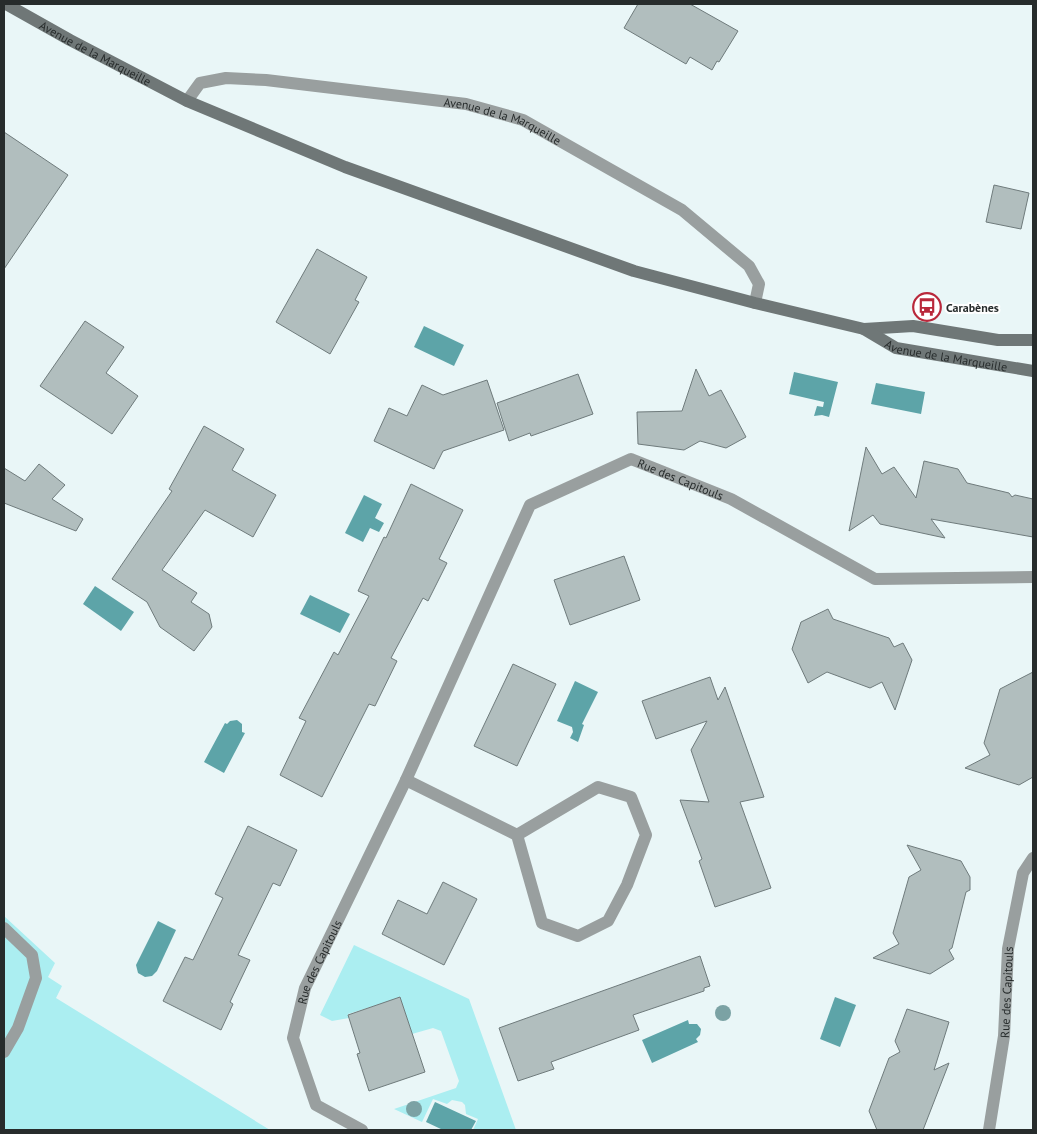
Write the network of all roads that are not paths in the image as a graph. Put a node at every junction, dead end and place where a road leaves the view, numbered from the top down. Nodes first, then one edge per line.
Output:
1 (6, 4) edge
2 (187, 101) junction
3 (755, 303) junction
4 (864, 328) junction
5 (1033, 340) edge
6 (1033, 372) edge
7 (1033, 577) edge
8 (406, 780) junction
9 (516, 835) junction
10 (1033, 858) edge
11 (4, 928) edge
12 (4, 1052) edge
13 (362, 1130) edge
14 (989, 1130) edge

1 - 2 street, Avenue de la Marqueille
2 - 3 street, Avenue de la Marqueille
2 - 3 street, Avenue de la Marqueille
3 - 4 street, Avenue de la Marqueille
4 - 5 street, Avenue de la Marqueille
4 - 6 street, Avenue de la Marqueille
7 - 8 street, Rue des Capitouls
8 - 9 street
8 - 13 street, Rue des Capitouls
9 - 9 street
10 - 14 street, Rue des Capitouls
11 - 12 street

